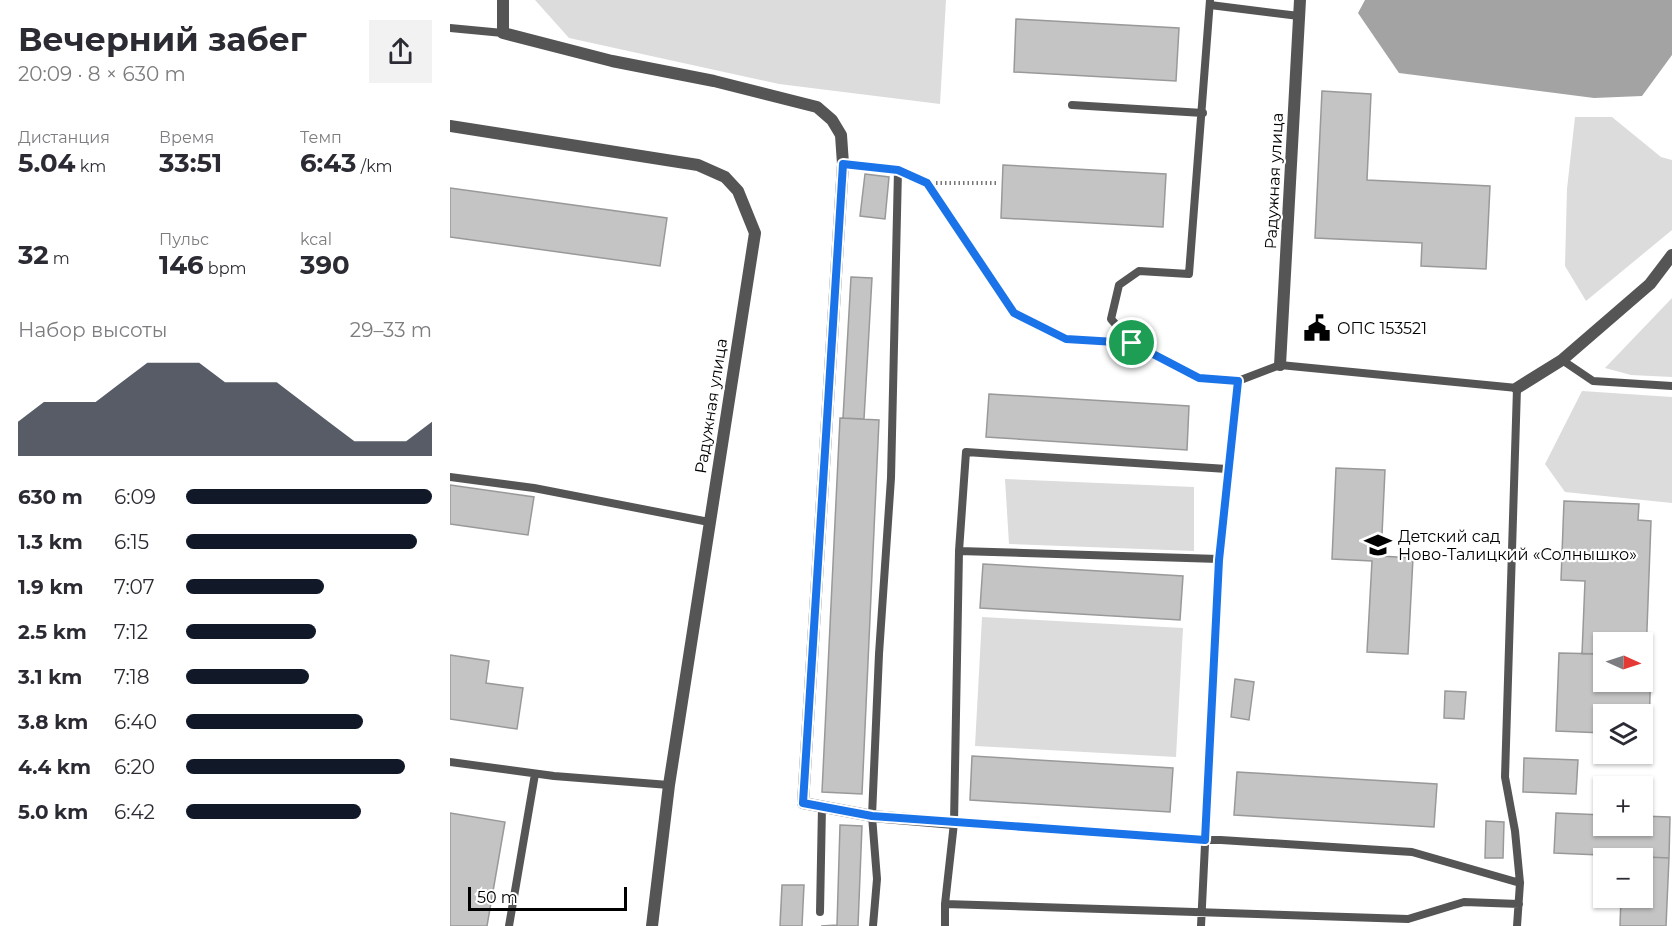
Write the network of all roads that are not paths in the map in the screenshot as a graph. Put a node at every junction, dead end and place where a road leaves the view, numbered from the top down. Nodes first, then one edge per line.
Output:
1 (503, 0) edge
2 (1300, 0) edge
3 (1210, 3) edge
4 (1299, 16) junction
5 (450, 28) edge
6 (503, 33) junction
7 (1072, 105) dead end
8 (1203, 113) junction
9 (450, 126) edge
10 (898, 170) road end
11 (1672, 255) edge
12 (1562, 360) junction
13 (1280, 365) junction
14 (1238, 381) junction
15 (1672, 386) edge
16 (1517, 388) junction
17 (1227, 469) junction
18 (450, 477) edge
19 (710, 522) junction
20 (959, 551) junction
21 (1219, 560) junction
22 (450, 762) edge
23 (535, 774) junction
24 (669, 785) junction
25 (822, 806) junction
26 (872, 816) junction
27 (954, 823) junction
28 (1205, 840) junction
29 (1520, 882) junction
30 (945, 904) junction
31 (1519, 904) junction
32 (820, 912) dead end
33 (1203, 912) junction
34 (509, 926) edge
35 (652, 926) edge
36 (873, 926) edge
37 (945, 926) edge
38 (1201, 926) edge
39 (1518, 926) edge

1 - 6 street
2 - 4 street, Радужная улица
3 - 4 lane
3 - 8 lane
4 - 13 street, Радужная улица
5 - 6 lane
6 - 25 street
7 - 8 lane
8 - 14 lane
9 - 19 street, Радужная улица
10 - 26 lane
11 - 12 street
12 - 15 lane
12 - 16 street
13 - 14 lane
13 - 16 lane
14 - 17 lane
16 - 29 lane
17 - 20 lane
17 - 21 lane
18 - 19 lane
19 - 24 street, Радужная улица
20 - 21 lane
20 - 27 lane
21 - 28 lane
22 - 23 lane
23 - 24 lane
23 - 34 lane
24 - 35 street, Радужная улица
25 - 26 street
25 - 32 lane
26 - 27 street
26 - 36 lane
27 - 28 lane
27 - 30 lane
28 - 29 lane
28 - 33 lane
29 - 31 lane
30 - 33 lane
30 - 37 lane
31 - 33 lane
31 - 39 lane
33 - 38 lane

